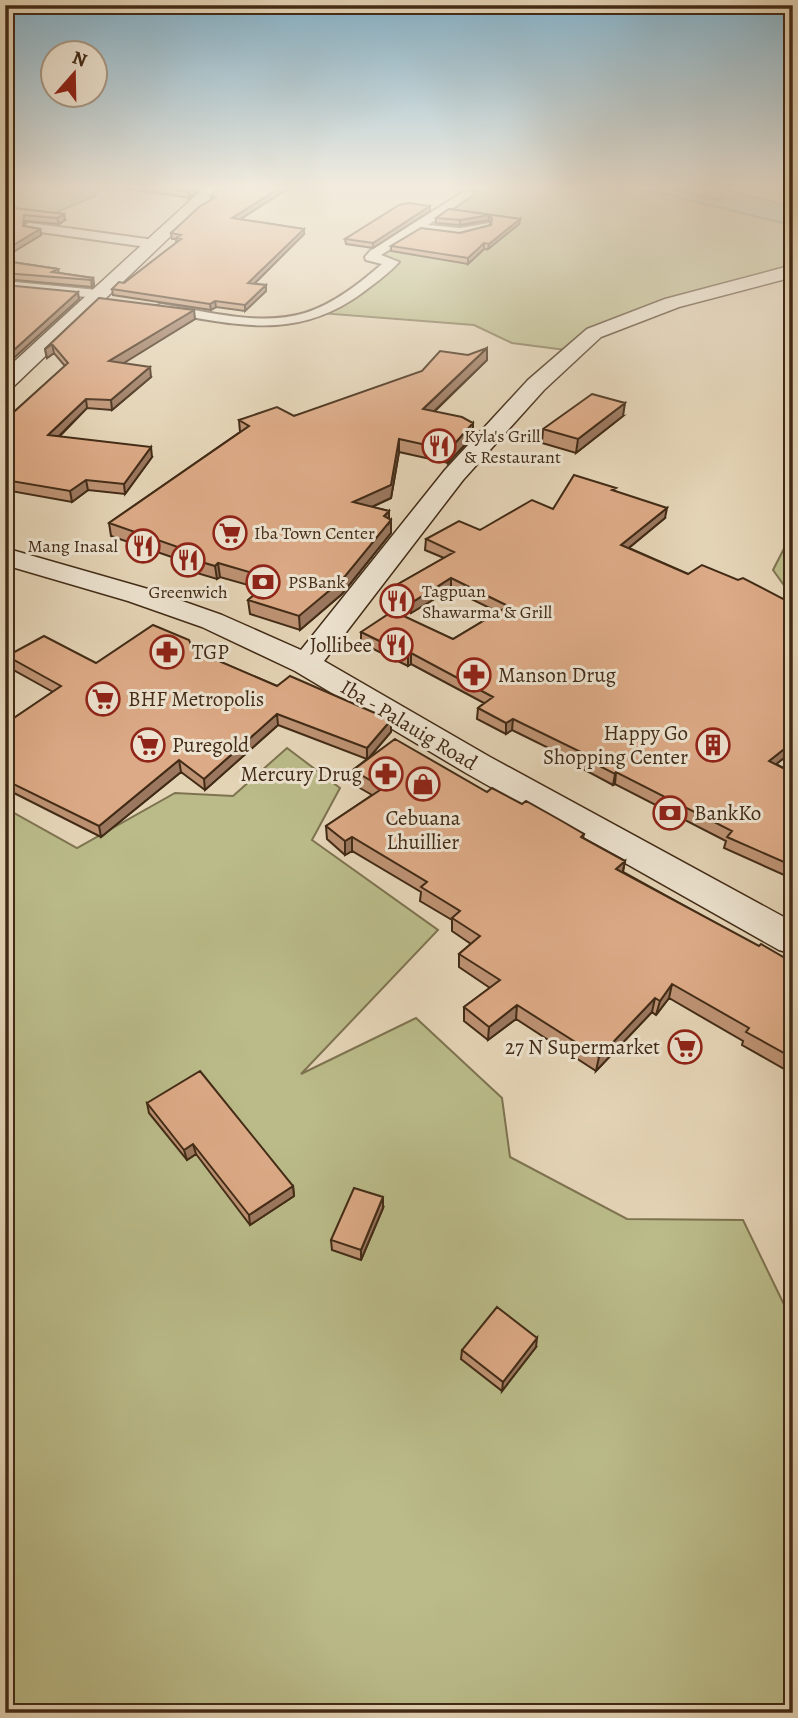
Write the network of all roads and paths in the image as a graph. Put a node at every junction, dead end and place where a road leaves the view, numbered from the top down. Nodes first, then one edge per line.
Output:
1 (131, 266) edge
2 (388, 266) edge
3 (793, 271) edge
4 (5, 285) edge
5 (99, 298) junction
6 (146, 306) edge
7 (5, 382) edge
8 (6, 557) edge
9 (306, 664) junction
10 (793, 940) edge

1 - 5 main road
2 - 6 street
3 - 9 main road
4 - 5 street
5 - 7 main road
8 - 9 main road, Iba - Palauig Road
9 - 10 main road, Iba - Palauig Road

